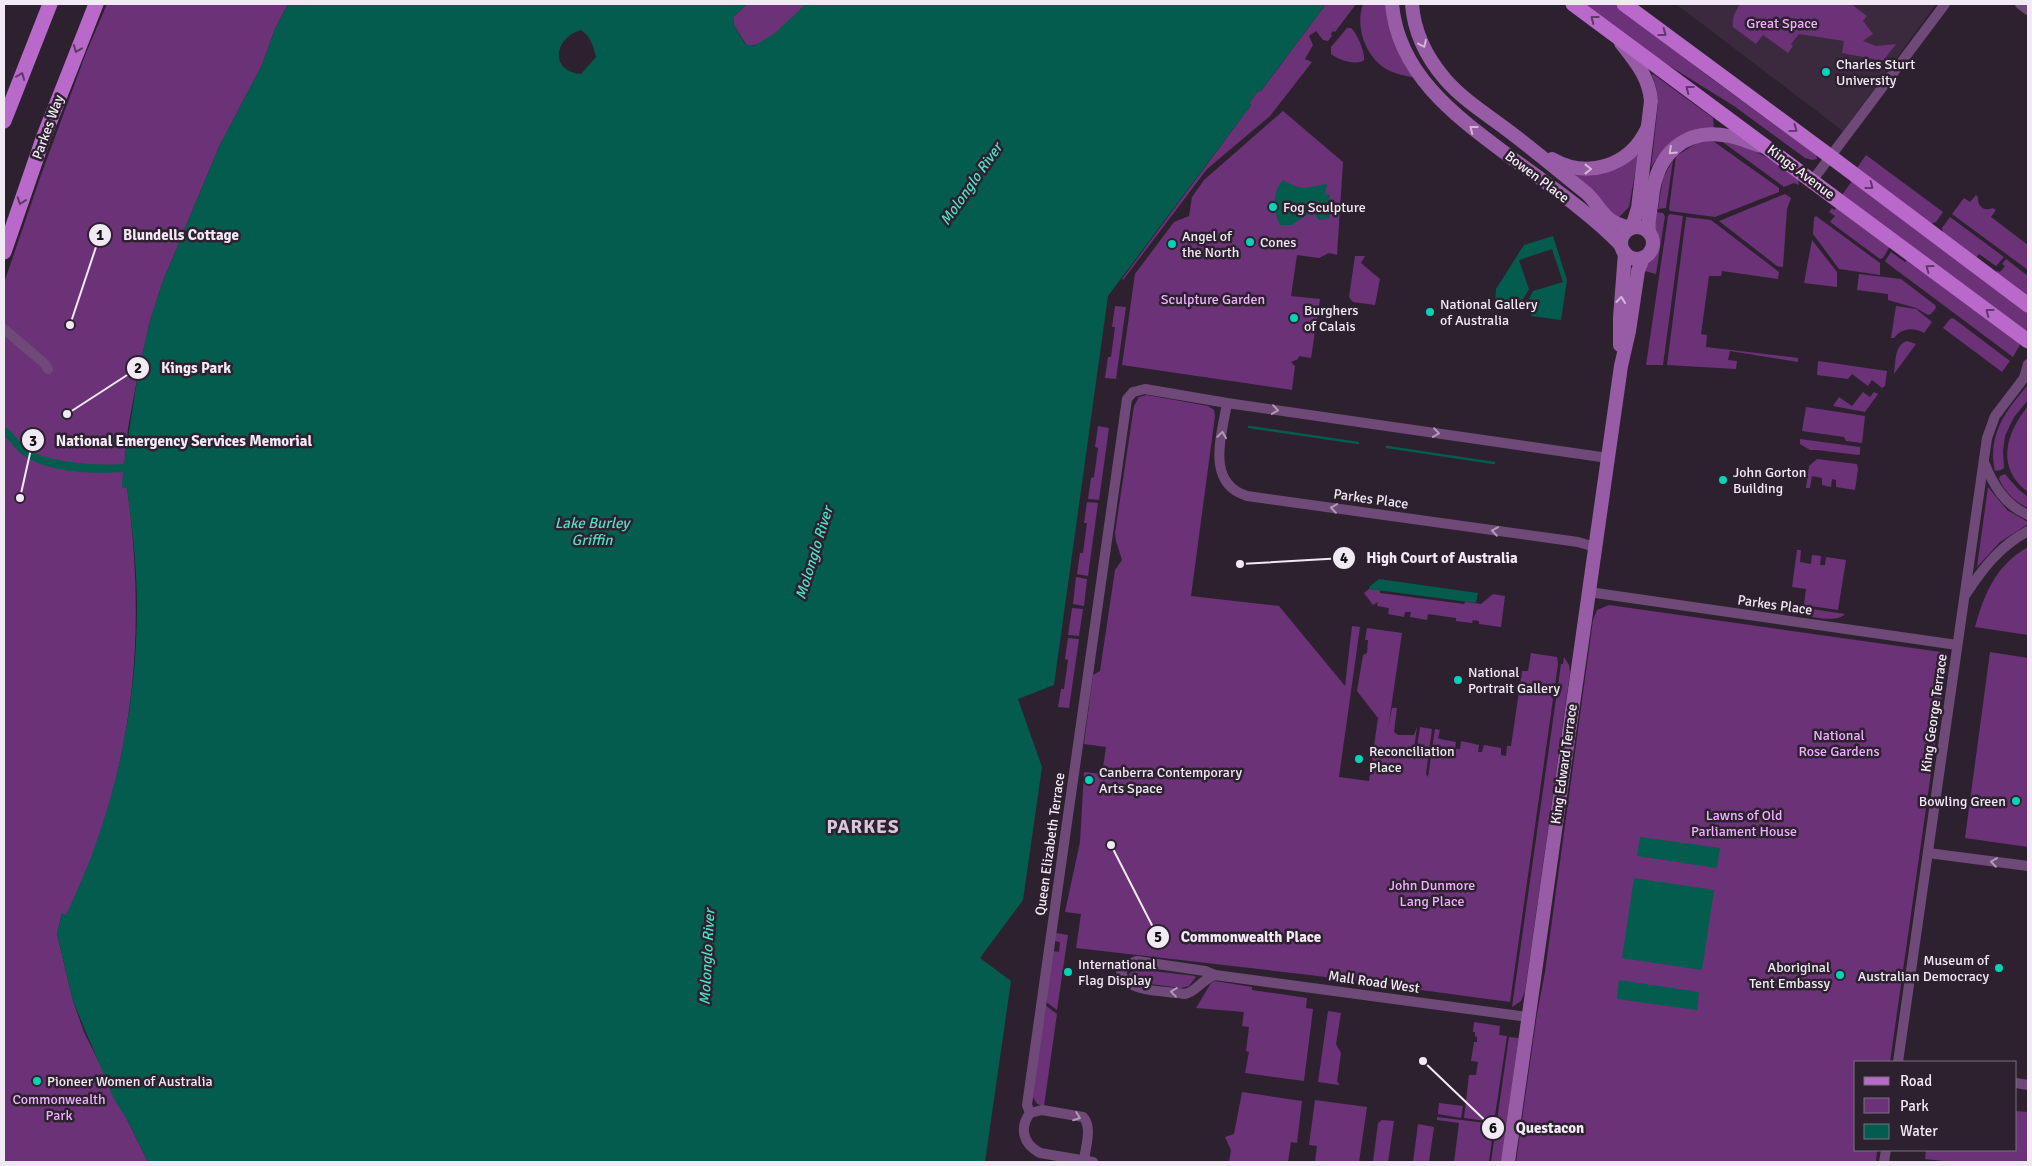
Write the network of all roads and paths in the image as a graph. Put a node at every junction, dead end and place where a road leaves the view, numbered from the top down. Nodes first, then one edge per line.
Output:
1 (50, 4) edge
2 (96, 4) edge
3 (1392, 4) edge
4 (1412, 4) edge
5 (1573, 4) edge
6 (1624, 4) edge
7 (1946, 4) edge
8 (2020, 4) edge
9 (2028, 10) edge
10 (1615, 35) junction
11 (1650, 119) junction
12 (4, 121) edge
13 (1527, 145) junction
14 (1769, 149) junction
15 (1831, 157) junction
16 (1812, 181) junction
17 (1631, 228) junction
18 (1649, 232) junction
19 (1623, 249) junction
20 (4, 252) edge
21 (1643, 258) junction
22 (2028, 305) edge
23 (4, 330) edge
24 (2028, 341) edge
25 (2028, 364) edge
26 (1621, 366) junction
27 (48, 369) dead end
28 (2026, 376) edge
29 (1227, 403) junction
30 (1608, 458) junction
31 (1984, 460) junction
32 (2028, 515) edge
33 (2028, 531) edge
34 (1597, 533) junction
35 (1578, 542) junction
36 (1595, 548) junction
37 (1589, 592) junction
38 (1964, 597) junction
39 (1957, 645) junction
40 (1928, 852) junction
41 (2028, 866) edge
42 (1216, 975) junction
43 (1528, 1017) junction
44 (1898, 1061) edge
45 (1030, 1113) junction
46 (1088, 1162) edge
47 (1508, 1162) edge

12 -> 1 main road
2 -> 20 main road, Parkes Way
19 -> 3 main road, Bowen Place
4 -> 13 main road, Bowen Place
10 -> 5 main road, Kings Avenue
6 -> 15 main road
7 - 15 street
8 - 9 street
10 - 11 main road, King Edward Terrace
14 -> 10 main road, Kings Avenue
13 -> 11 main road
11 - 17 main road, King Edward Terrace
13 - 17 main road, Bowen Place
14 - 16 main road, Kings Avenue
14 -> 18 main road, King Edward Terrace
15 - 16 street
15 -> 22 main road
24 -> 16 main road, Kings Avenue
17 - 18 main road
17 - 19 main road, King Edward Terrace
18 - 21 main road, King Edward Terrace
19 - 21 main road
26 -> 19 main road, King Edward Terrace
21 - 26 main road, King Edward Terrace
23 - 27 street
25 - 28 street, King George Terrace
26 - 30 main road, King Edward Terrace
28 - 31 street, King George Terrace
29 -> 30 street
35 -> 29 street, Parkes Place
29 - 45 street, Queen Elizabeth Terrace
30 - 34 main road, King Edward Terrace
31 - 32 street
31 - 38 street, King George Terrace
33 - 38 street
34 - 35 street
34 - 36 main road, King Edward Terrace
35 - 36 street, Parkes Place
36 - 37 main road, King Edward Terrace
37 - 39 street, Parkes Place
37 - 43 main road, King Edward Terrace
38 - 39 street, King George Terrace
39 - 40 street, King George Terrace
41 -> 40 street
40 - 44 street, King George Terrace
42 -> 42 street, Mall Road West
42 - 43 street, Mall Road West
43 - 47 main road, King Edward Terrace
45 - 46 street, Queen Elizabeth Terrace
45 -> 46 street

